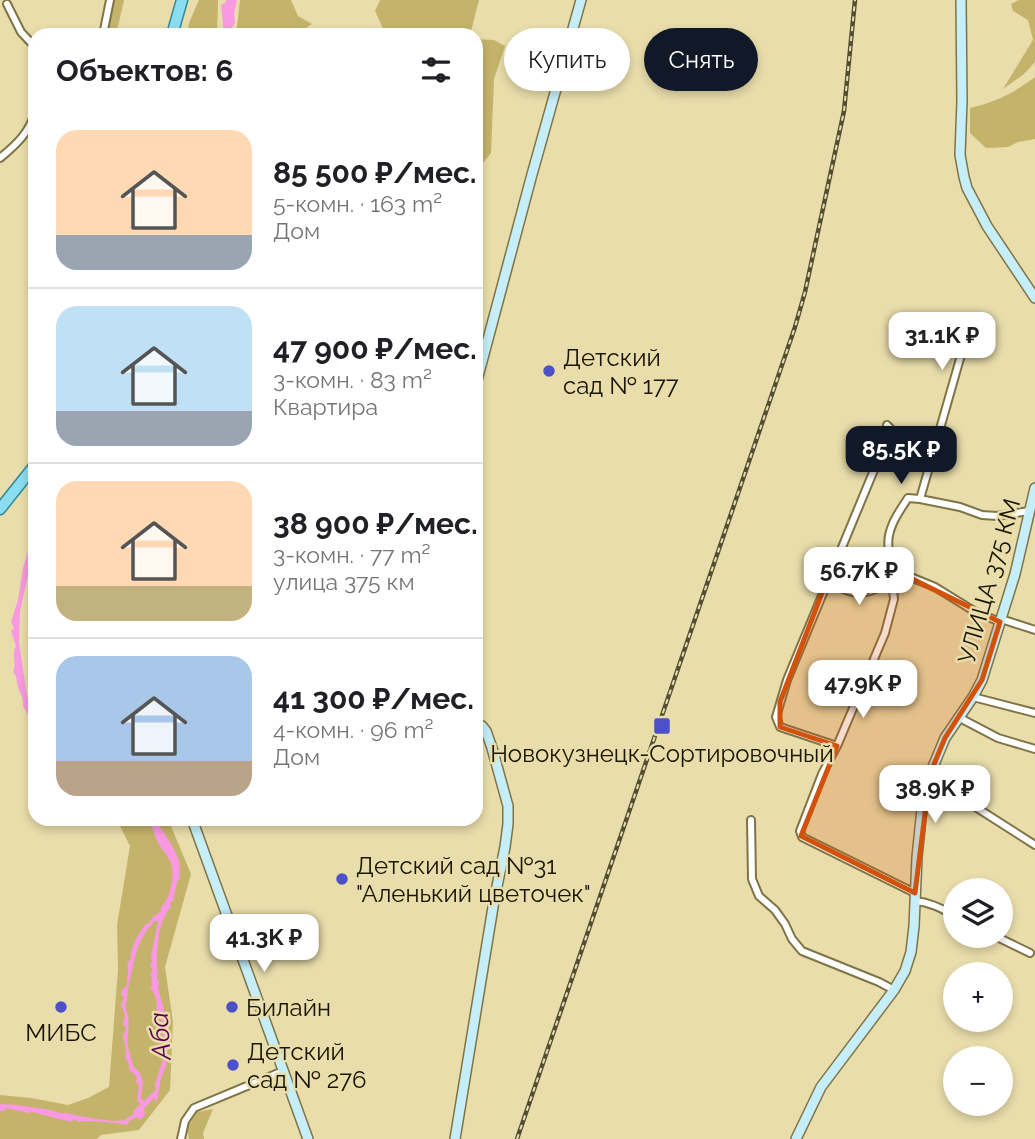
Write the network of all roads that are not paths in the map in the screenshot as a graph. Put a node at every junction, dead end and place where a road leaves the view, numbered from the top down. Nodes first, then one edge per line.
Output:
1 (110, 0) edge
2 (182, 0) edge
3 (582, 0) edge
4 (961, 0) edge
5 (7, 4) dead end
6 (104, 28) edge
7 (174, 28) edge
8 (28, 40) edge
9 (28, 130) edge
10 (0, 158) edge
11 (1035, 298) edge
12 (963, 348) dead end
13 (483, 358) edge
14 (887, 425) dead end
15 (28, 474) edge
16 (1035, 488) edge
17 (920, 499) junction
18 (0, 509) edge
19 (1030, 511) junction
20 (897, 571) junction
21 (827, 580) junction
22 (892, 582) junction
23 (1001, 620) junction
24 (1035, 630) edge
25 (973, 697) junction
26 (1035, 713) edge
27 (958, 717) junction
28 (483, 727) edge
29 (837, 746) junction
30 (1035, 749) edge
31 (928, 782) junction
32 (751, 820) dead end
33 (195, 826) edge
34 (1035, 845) edge
35 (915, 897) junction
36 (943, 909) edge
37 (1013, 945) edge
38 (1030, 953) dead end
39 (894, 990) junction
40 (283, 1071) junction
41 (181, 1139) edge
42 (308, 1139) edge
43 (455, 1139) edge
44 (796, 1139) edge

1 - 6 street
2 - 7 main road
3 - 13 street
4 - 11 street
5 - 8 street
9 - 10 street
12 - 17 street
14 - 21 street
15 - 18 main road
16 - 19 street, УЛИЦА 375 КМ
17 - 19 street
17 - 20 street
19 - 23 street, УЛИЦА 375 КМ
20 - 22 street
20 - 23 street
21 - 22 street
21 - 29 street
22 - 29 street
23 - 24 street
23 - 25 street, УЛИЦА 375 КМ
25 - 26 street
25 - 27 street, УЛИЦА 375 КМ
27 - 30 street
27 - 31 street, УЛИЦА 375 КМ
28 - 43 street
29 - 35 street
31 - 34 street
31 - 35 street, УЛИЦА 375 КМ
32 - 39 street
33 - 40 street
35 - 36 street
35 - 39 street, УЛИЦА 375 КМ
37 - 38 street
39 - 44 street, УЛИЦА 375 КМ
40 - 41 street
40 - 42 street

